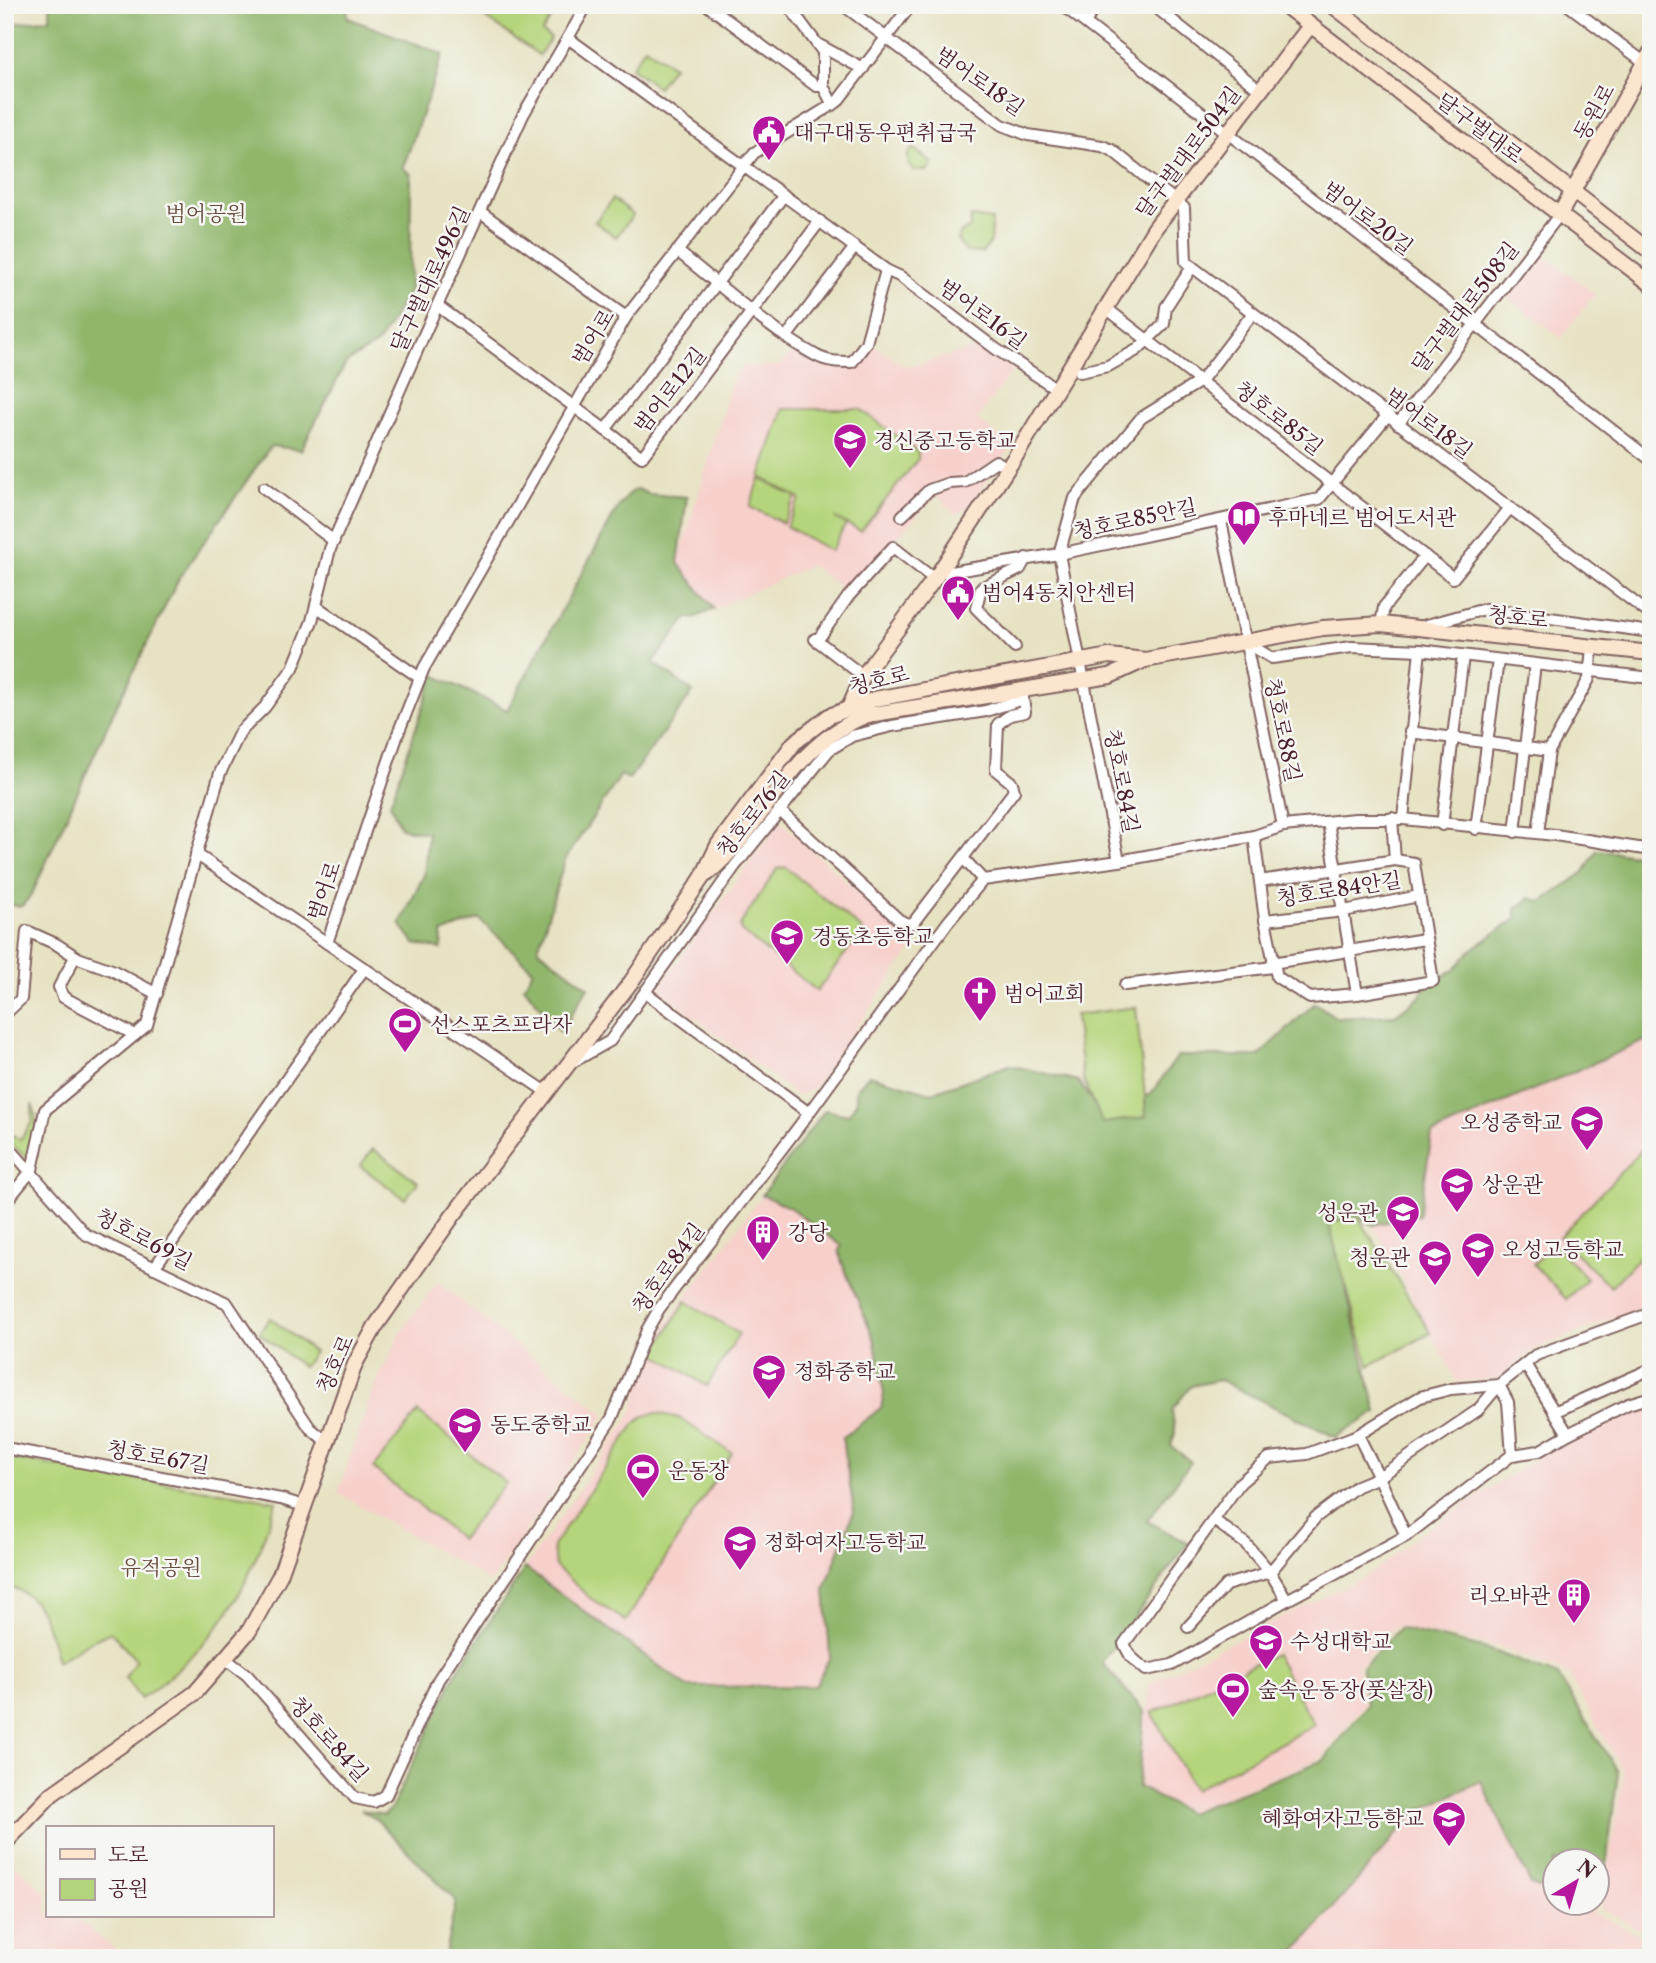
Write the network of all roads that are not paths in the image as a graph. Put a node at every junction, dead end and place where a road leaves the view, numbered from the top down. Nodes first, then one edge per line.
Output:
1 (587, 5) edge
2 (706, 5) edge
3 (788, 5) edge
4 (843, 5) edge
5 (911, 5) edge
6 (1062, 5) edge
7 (1097, 5) edge
8 (1153, 5) edge
9 (1284, 5) edge
10 (1332, 5) edge
11 (1569, 5) edge
12 (1085, 22) junction
13 (1310, 26) junction
14 (888, 37) junction
15 (568, 38) junction
16 (819, 45) junction
17 (1649, 61) edge
18 (863, 69) junction
19 (823, 86) junction
20 (1261, 91) junction
21 (833, 105) junction
22 (1228, 135) junction
23 (745, 165) junction
24 (1574, 191) junction
25 (784, 195) junction
26 (1176, 201) junction
27 (482, 213) junction
28 (1560, 214) junction
29 (820, 221) junction
30 (855, 247) junction
31 (677, 251) junction
32 (1651, 252) edge
33 (1192, 267) junction
34 (886, 270) junction
35 (717, 282) junction
36 (1651, 284) edge
37 (438, 306) junction
38 (1106, 308) junction
39 (755, 311) junction
40 (1253, 313) junction
41 (626, 317) junction
42 (1476, 323) junction
43 (787, 336) junction
44 (1147, 340) junction
45 (1080, 372) dead end
46 (1201, 382) junction
47 (1058, 389) junction
48 (572, 408) junction
49 (1387, 416) junction
50 (1398, 424) junction
51 (605, 430) junction
52 (1651, 460) edge
53 (1008, 468) junction
54 (1332, 484) junction
55 (264, 488) dead end
56 (1510, 508) junction
57 (902, 516) dead end
58 (1221, 521) junction
59 (334, 541) junction
60 (1059, 554) junction
61 (1425, 556) junction
62 (1026, 558) junction
63 (936, 577) junction
64 (316, 606) junction
65 (1651, 615) edge
66 (1381, 624) junction
67 (1417, 627) junction
68 (1649, 630) edge
69 (1245, 642) junction
70 (1016, 647) dead end
71 (1592, 647) junction
72 (1420, 650) junction
73 (1651, 653) edge
74 (1463, 656) junction
75 (1145, 660) junction
76 (1498, 660) junction
77 (1079, 662) junction
78 (1535, 664) junction
79 (1589, 672) junction
80 (863, 676) junction
81 (420, 678) junction
82 (1651, 678) edge
83 (1082, 681) junction
84 (1023, 695) junction
85 (849, 708) junction
86 (1410, 732) junction
87 (1451, 740) junction
88 (1486, 744) junction
89 (1524, 748) junction
90 (1549, 751) junction
91 (779, 810) junction
92 (1397, 818) junction
93 (1328, 822) junction
94 (1283, 825) junction
95 (1442, 825) junction
96 (1476, 829) junction
97 (1515, 832) junction
98 (1538, 833) junction
99 (1254, 836) junction
100 (1651, 849) edge
101 (196, 854) junction
102 (964, 859) junction
103 (1395, 860) junction
104 (1119, 861) junction
105 (1337, 868) junction
106 (702, 878) junction
107 (983, 880) junction
108 (1260, 881) junction
109 (1419, 896) junction
110 (1344, 911) junction
111 (1265, 920) junction
112 (1425, 939) junction
113 (327, 943) junction
114 (1351, 951) junction
115 (75, 957) junction
116 (1272, 965) junction
117 (364, 969) junction
118 (1125, 985) dead end
119 (646, 993) junction
120 (156, 994) junction
121 (1357, 995) junction
122 (5, 1014) edge
123 (135, 1035) junction
124 (573, 1062) junction
125 (548, 1093) junction
126 (809, 1113) junction
127 (5, 1143) edge
128 (32, 1170) junction
129 (5, 1203) edge
130 (154, 1268) junction
131 (1651, 1313) edge
132 (1525, 1364) junction
133 (1651, 1369) edge
134 (1499, 1385) junction
135 (1651, 1397) edge
136 (1554, 1412) junction
137 (1568, 1434) junction
138 (1358, 1435) junction
139 (327, 1442) junction
140 (5, 1448) edge
141 (1512, 1455) junction
142 (1379, 1478) junction
143 (304, 1506) junction
144 (1214, 1520) junction
145 (1406, 1536) junction
146 (1270, 1572) junction
147 (1287, 1600) junction
148 (1188, 1627) dead end
149 (227, 1660) junction
150 (5, 1843) edge

1 - 15 street, 달구벌대로496길
2 - 19 street
3 - 16 street
4 - 14 street, 범어로18길
5 - 14 street, 범어로
6 - 12 street, 범어로20길
7 - 12 street
8 - 20 street
9 - 13 main road, 달구벌대로
10 - 24 main road, 달구벌대로
11 - 17 street
12 - 22 street, 범어로20길
13 - 20 main road, 달구벌대로504길
13 - 28 main road, 달구벌대로
14 - 18 street, 범어로
14 - 26 street, 범어로18길
15 - 23 street
15 - 27 street, 달구벌대로496길
16 - 18 street
16 - 19 street
17 - 24 main road, 동원로
18 - 21 street, 범어로
19 - 21 street
20 - 22 main road, 달구벌대로504길
21 - 23 street, 범어로
22 - 26 main road, 달구벌대로504길
22 - 42 street, 범어로20길
23 - 25 street, 범어로16길
23 - 31 street, 범어로
24 - 28 main road, 동원로
24 - 32 main road, 달구벌대로
25 - 29 street, 범어로16길
25 - 35 street
26 - 33 street
26 - 38 main road, 달구벌대로504길
27 - 37 street, 달구벌대로496길
27 - 41 street
28 - 36 main road, 달구벌대로
28 - 42 street, 달구벌대로508길
29 - 30 street, 범어로16길
29 - 39 street
30 - 34 street, 범어로16길
30 - 43 street
31 - 35 street
31 - 41 street, 범어로
33 - 40 street, 범어로18길
33 - 44 street
34 - 43 street
34 - 47 street, 범어로16길
35 - 39 street
35 - 51 street
37 - 48 street, 범어로12길
37 - 59 street, 달구벌대로496길
38 - 44 street
38 - 47 main road, 달구벌대로504길
39 - 43 street
39 - 51 street, 범어로12길
40 - 46 street
40 - 49 street, 범어로18길
41 - 48 street, 범어로
42 - 50 street, 달구벌대로508길
42 - 52 street, 범어로20길
44 - 45 street
44 - 46 street
46 - 54 street, 청호로85길
46 - 60 street
47 - 53 main road, 달구벌대로504길
48 - 51 street, 범어로12길
48 - 81 street, 범어로
49 - 50 street, 범어로18길
49 - 54 street, 청호로85안길
50 - 56 street, 범어로18길
53 - 57 street
53 - 63 main road, 달구벌대로504길
54 - 58 street, 청호로85안길
54 - 61 street
55 - 59 street
56 - 61 street
56 - 65 street, 범어로18길
58 - 60 street, 청호로85안길
58 - 69 street
59 - 64 street, 달구벌대로496길
60 - 62 street, 청호로85안길
60 - 77 street
61 - 66 street
62 - 63 street, 청호로85안길
62 - 70 street
63 - 80 main road, 달구벌대로504길
63 - 80 street
64 - 81 street
64 - 101 street, 달구벌대로496길
66 - 67 main road, 청호로
66 - 69 main road, 청호로
67 - 68 street
67 - 71 main road, 청호로
69 - 72 street
69 - 75 main road, 청호로
69 - 94 street, 청호로88길
71 - 73 main road, 청호로
71 - 79 street
72 - 74 street
72 - 86 street
74 - 76 street
74 - 87 street
75 - 77 main road, 청호로
75 - 83 main road, 청호로
76 - 78 street
76 - 88 street
77 - 83 street
77 - 85 main road, 청호로
78 - 79 street
78 - 89 street
79 - 82 street
79 - 90 street
80 - 85 main road, 달구벌대로504길
81 - 113 street, 범어로
83 - 84 main road, 청호로
83 - 104 street, 청호로84길
84 - 91 street, 청호로76길
84 - 102 street
84 - 106 main road, 청호로
85 - 106 main road, 청호로
86 - 87 street
86 - 92 street
87 - 88 street
87 - 95 street
88 - 89 street
88 - 96 street
89 - 90 street
89 - 97 street
90 - 98 street
91 - 102 street
91 - 119 street, 청호로76길
92 - 93 street
92 - 95 street
92 - 103 street, 청호로84안길
93 - 94 street
93 - 105 street
94 - 99 street
95 - 96 street
96 - 97 street
97 - 98 street
98 - 100 street
99 - 104 street
99 - 108 street, 청호로84안길
101 - 113 street
101 - 120 street
102 - 107 street
103 - 105 street, 청호로84안길
103 - 109 street, 청호로84안길
104 - 107 street, 청호로84길
105 - 108 street, 청호로84안길
105 - 110 street
106 - 124 main road, 청호로
107 - 126 street, 청호로84길
108 - 111 street, 청호로84안길
109 - 110 street, 청호로84안길
109 - 112 street, 청호로84안길
110 - 111 street, 청호로84안길
110 - 114 street
111 - 116 street, 청호로84안길
112 - 114 street
112 - 121 street, 청호로84안길
113 - 117 street, 범어로
114 - 116 street
114 - 121 street
115 - 120 street
115 - 122 street
115 - 123 street
116 - 118 street
116 - 121 street, 청호로84안길
117 - 125 street, 범어로
117 - 130 street
119 - 124 street, 청호로76길
119 - 126 street
120 - 123 street
123 - 128 street
124 - 125 main road, 청호로
125 - 139 main road, 청호로
126 - 149 street, 청호로84길
127 - 128 street, 청호로69길
128 - 129 street
128 - 130 street, 청호로69길
130 - 139 street, 청호로69길
131 - 132 street
132 - 134 street
132 - 136 street
133 - 136 street
134 - 138 street
134 - 141 street
134 - 142 street
135 - 137 street
136 - 137 street
137 - 141 street
138 - 142 street
138 - 144 street
139 - 143 main road, 청호로
140 - 143 street, 청호로67길
141 - 145 street
142 - 145 street
142 - 146 street
143 - 149 main road, 청호로
144 - 146 street
144 - 147 street
145 - 147 street
146 - 147 street
146 - 148 street
149 - 150 main road, 청호로

